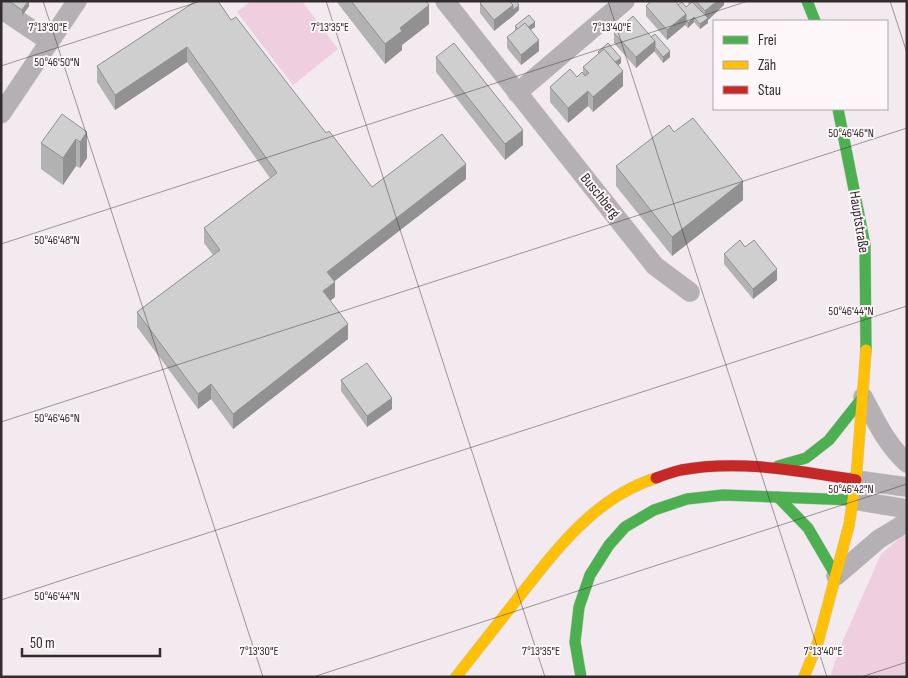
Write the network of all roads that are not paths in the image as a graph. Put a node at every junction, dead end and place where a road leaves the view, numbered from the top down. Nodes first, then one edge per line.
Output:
1 (77, 1) edge
2 (444, 1) edge
3 (625, 1) edge
4 (807, 1) edge
5 (1, 8) edge
6 (814, 20) edge
7 (49, 41) junction
8 (517, 93) junction
9 (838, 110) edge
10 (1, 114) edge
11 (690, 292) dead end
12 (863, 397) junction
13 (907, 463) edge
14 (776, 467) junction
15 (856, 480) junction
16 (907, 487) edge
17 (778, 497) junction
18 (853, 500) junction
19 (907, 509) edge
20 (907, 522) edge
21 (836, 576) junction
22 (456, 677) edge
23 (581, 677) edge
24 (804, 677) edge

1 - 7 street
2 - 8 street, Buschberg
3 - 8 street
4 - 6 main road
5 - 7 street
7 - 10 street
8 - 11 street, Buschberg
9 - 12 main road, Hauptstraße
12 - 13 street
12 - 14 main road
12 - 15 main road, Hauptstraße
14 - 15 main road
14 - 22 main road
15 - 16 street
15 - 18 main road, Hauptstraße
17 - 18 main road
17 - 21 main road
17 - 23 main road
18 - 19 street
18 - 21 main road, Hauptstraße
20 - 21 street
21 - 24 main road, Hauptstraße

